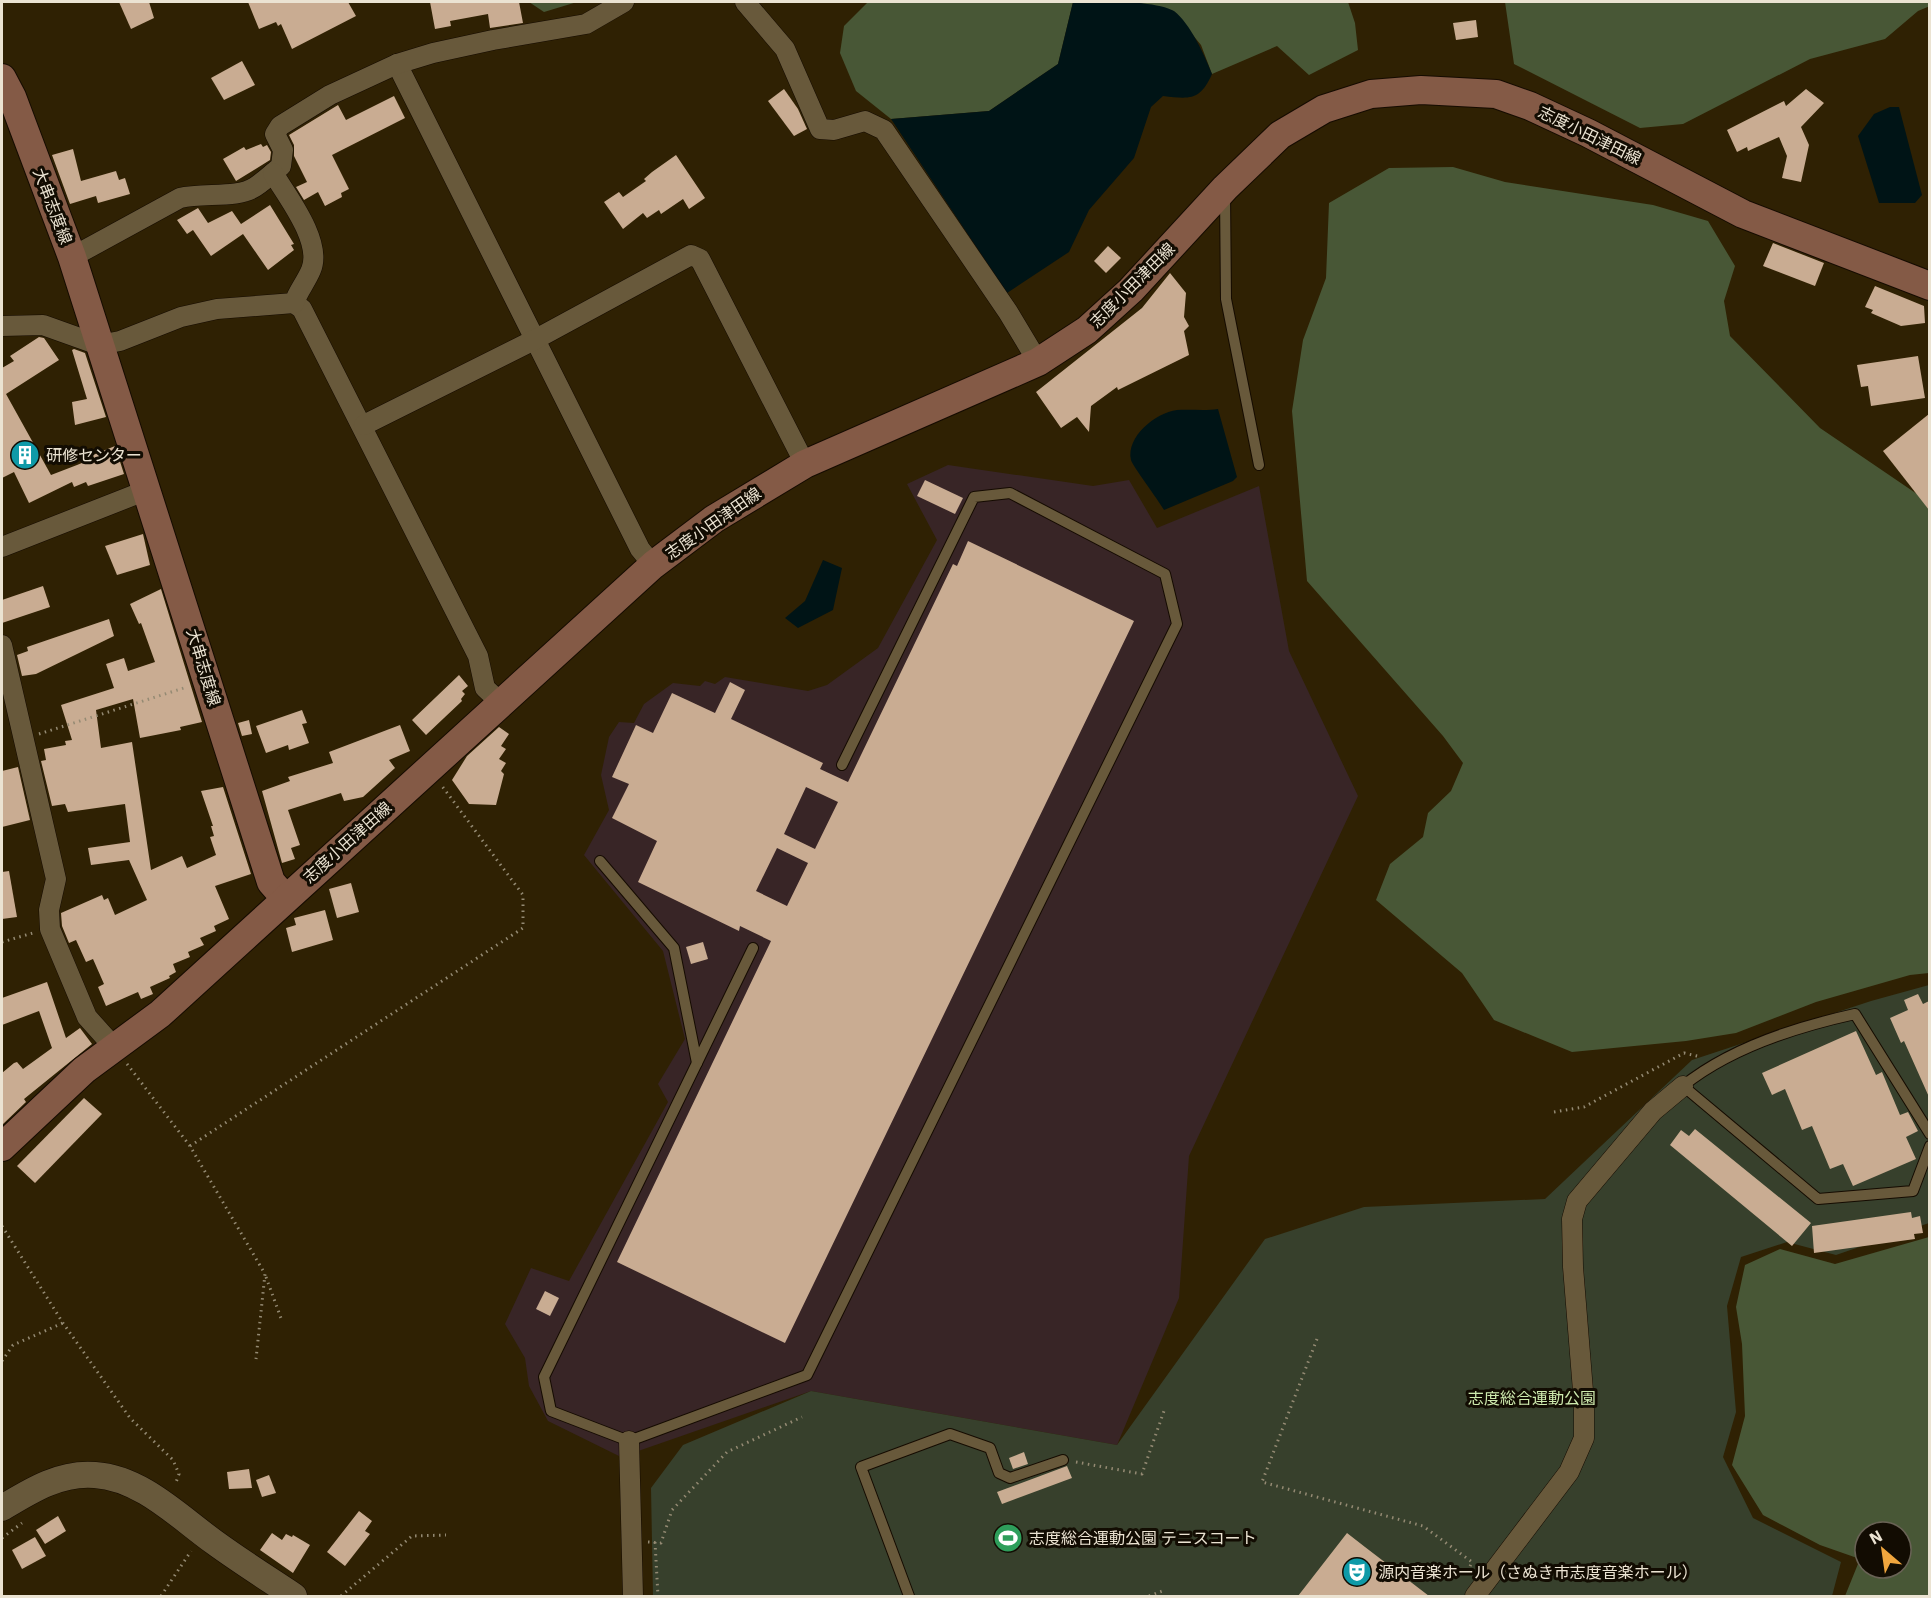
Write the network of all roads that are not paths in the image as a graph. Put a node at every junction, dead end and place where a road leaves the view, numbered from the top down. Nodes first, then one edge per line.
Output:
1 (624, 2) edge
2 (745, 2) edge
3 (397, 64) junction
4 (2, 78) edge
5 (273, 173) junction
6 (1225, 188) junction
7 (72, 257) junction
8 (1929, 286) edge
9 (294, 303) junction
10 (2, 326) edge
11 (536, 339) junction
12 (99, 345) junction
13 (1038, 362) junction
14 (363, 425) junction
15 (805, 464) junction
16 (1259, 465) dead end
17 (147, 490) junction
18 (2, 547) edge
19 (653, 566) junction
20 (2, 645) edge
21 (501, 703) junction
22 (842, 765) dead end
23 (600, 861) dead end
24 (285, 898) junction
25 (753, 948) dead end
26 (113, 1046) junction
27 (697, 1063) junction
28 (1683, 1086) junction
29 (1929, 1134) edge
30 (1929, 1146) edge
31 (2, 1147) edge
32 (629, 1441) junction
33 (1063, 1460) road end
34 (2, 1508) edge
35 (294, 1596) edge
36 (633, 1596) edge
37 (909, 1596) edge
38 (1476, 1596) edge

1 - 3 street
2 - 13 street
3 - 5 street
3 - 11 street
4 - 7 main road, 大串志度線
5 - 7 street
5 - 9 street
6 - 8 main road, 志度小田津田線
6 - 13 main road, 志度小田津田線
6 - 16 lane
7 - 12 main road, 大串志度線
9 - 12 street
9 - 14 street
10 - 12 street
11 - 14 street
11 - 15 street
11 - 19 street
12 - 17 main road, 大串志度線
13 - 15 main road, 志度小田津田線
14 - 21 street
15 - 19 main road, 志度小田津田線
17 - 18 street
17 - 24 main road, 大串志度線
19 - 21 main road, 志度小田津田線
20 - 26 street
21 - 24 main road, 志度小田津田線
22 - 32 lane
23 - 27 lane
24 - 26 main road
25 - 27 lane
26 - 31 main road
27 - 32 lane
28 - 29 lane
28 - 30 lane
28 - 38 street
32 - 36 street
33 - 37 lane
34 - 35 street

